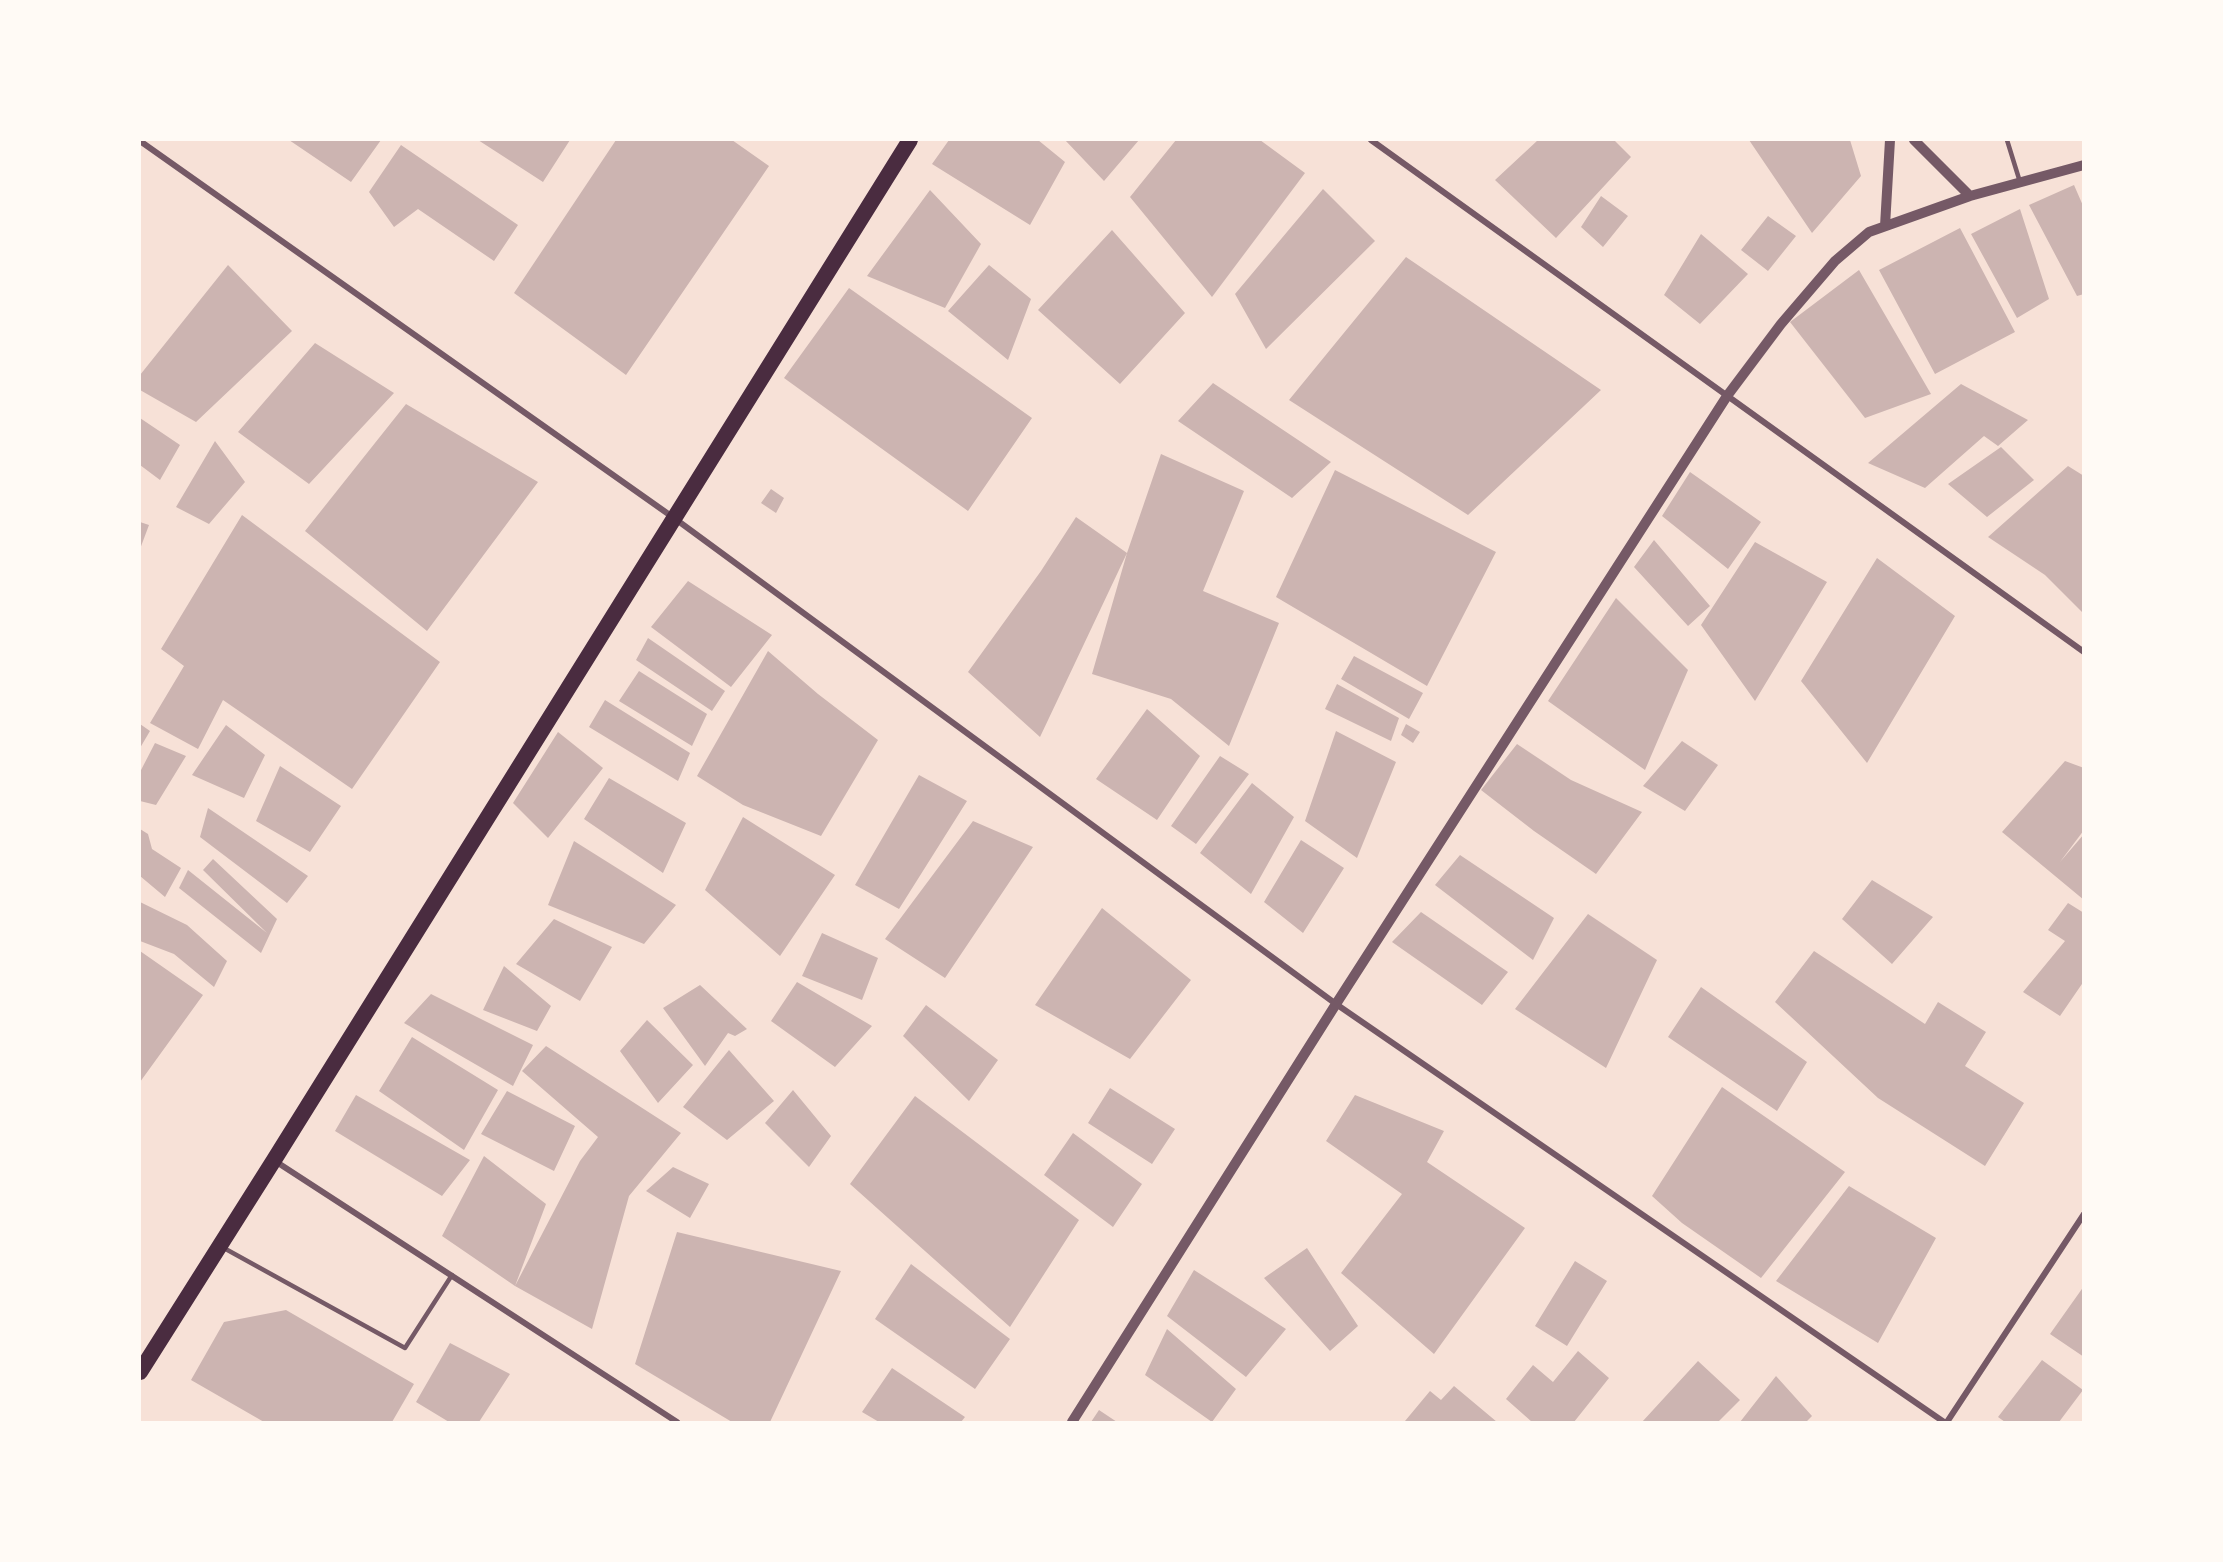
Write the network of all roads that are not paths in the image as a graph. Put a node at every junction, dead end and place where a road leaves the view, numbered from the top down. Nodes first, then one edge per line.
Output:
1 (910, 140) edge
2 (1371, 140) edge
3 (1890, 140) edge
4 (1914, 140) edge
5 (2007, 140) edge
6 (140, 141) edge
7 (2084, 165) edge
8 (2020, 182) junction
9 (1970, 196) junction
10 (1885, 226) junction
11 (1727, 396) junction
12 (674, 518) junction
13 (2084, 652) edge
14 (1336, 1004) junction
15 (274, 1160) junction
16 (2084, 1214) edge
17 (220, 1245) junction
18 (452, 1275) junction
19 (140, 1372) edge
20 (677, 1422) edge
21 (1072, 1422) edge
22 (1945, 1422) edge

1 - 12 highway
2 - 11 street
3 - 10 street
4 - 9 street
5 - 8 lane
6 - 12 street
7 - 8 street
8 - 9 street
9 - 10 street
10 - 11 street
11 - 13 street
11 - 14 street
12 - 14 street
12 - 15 highway
14 - 21 street
14 - 22 street
15 - 17 highway
15 - 18 street
16 - 22 street
17 - 18 lane
17 - 19 highway
18 - 20 street

